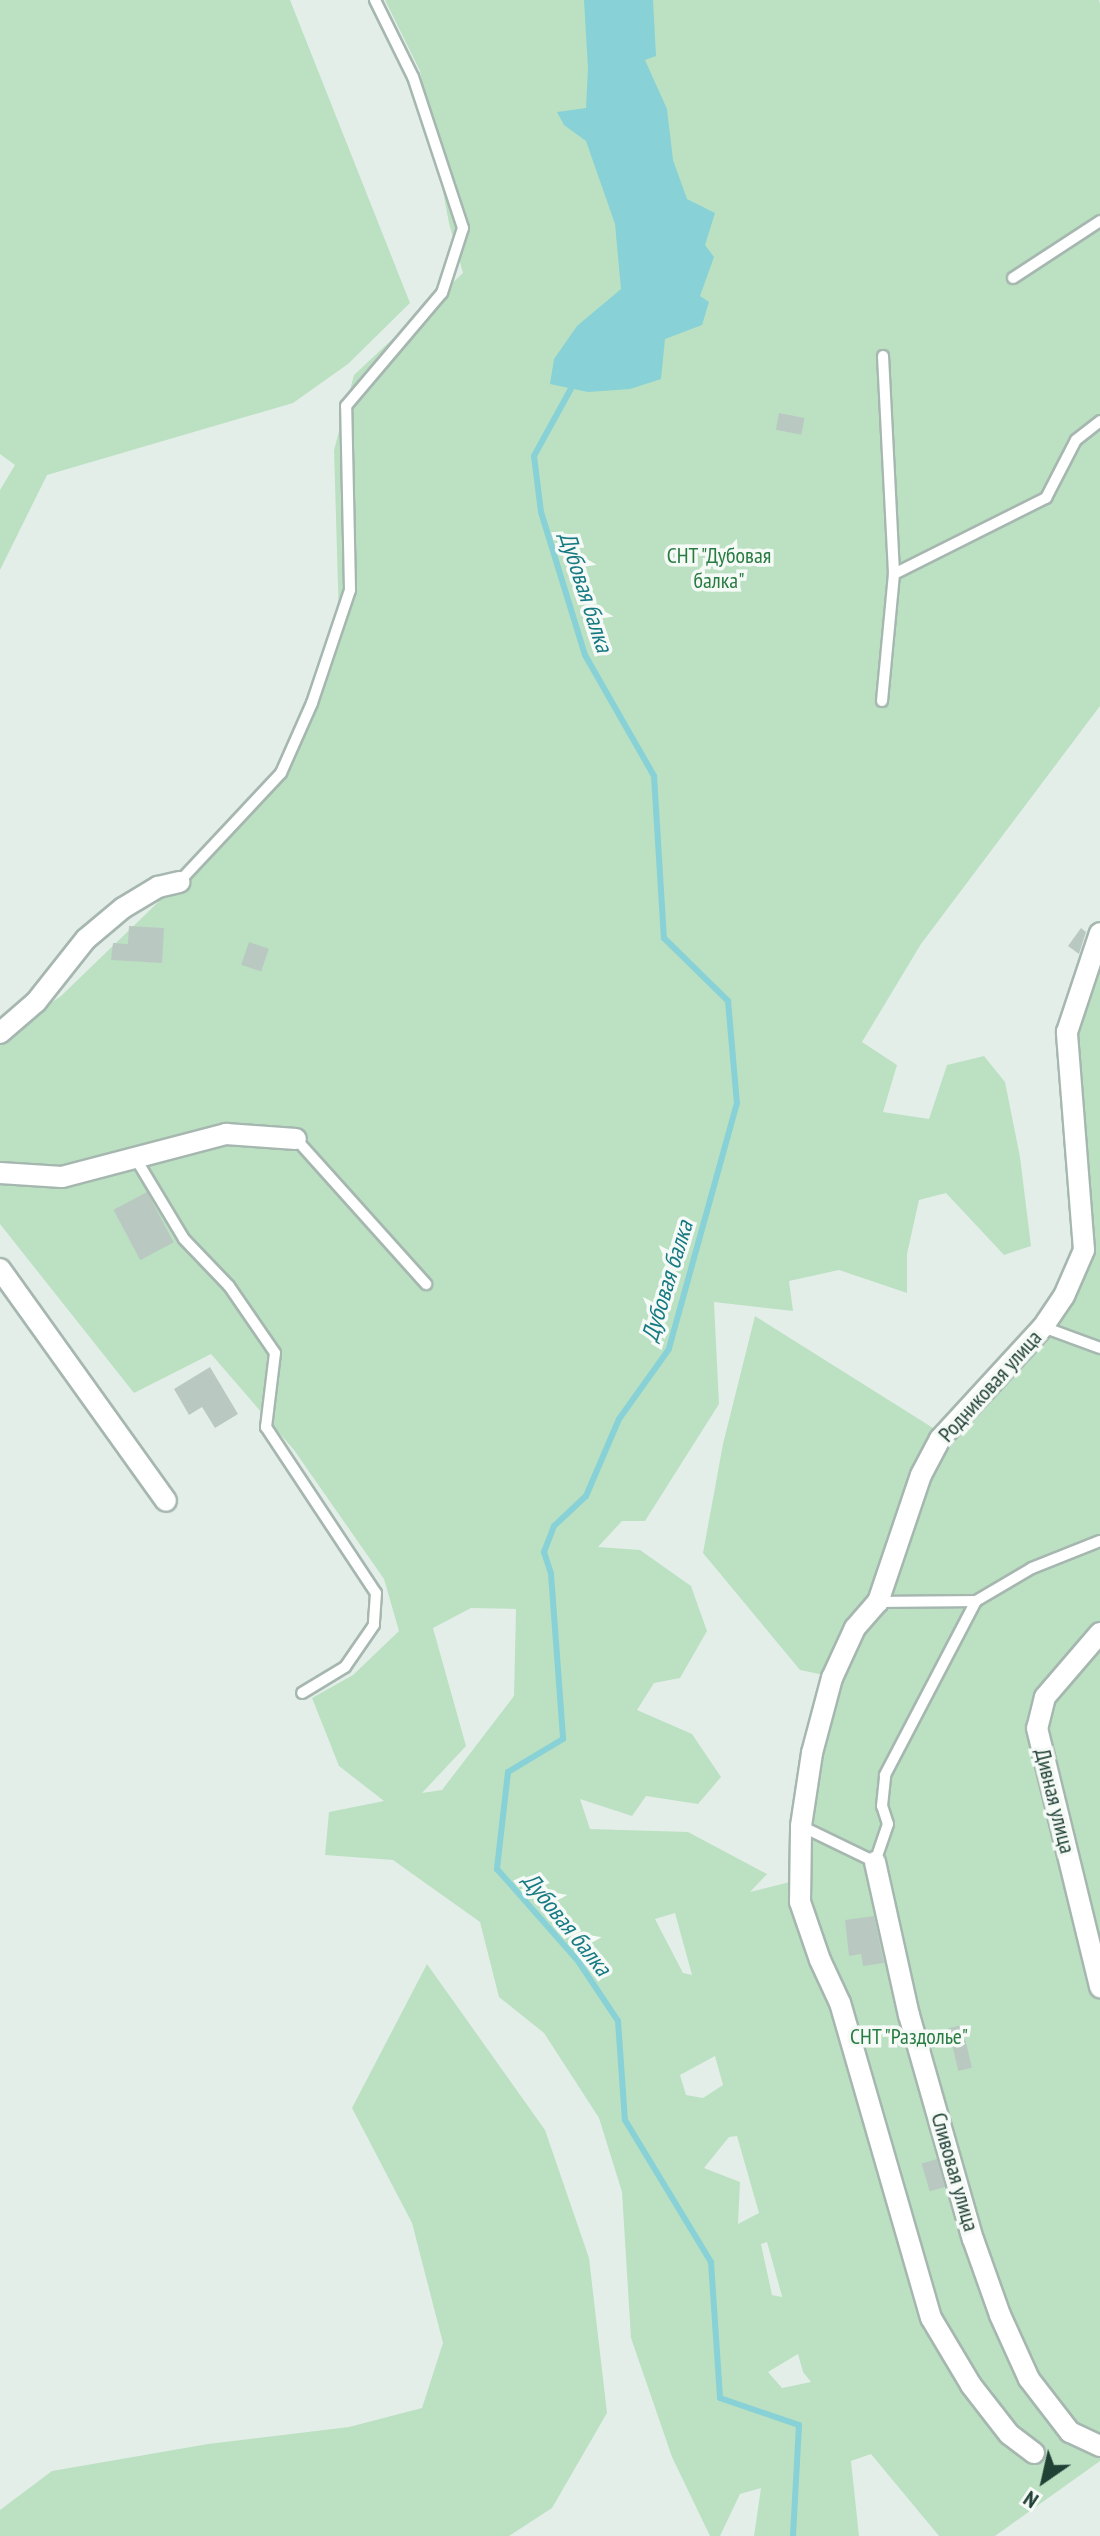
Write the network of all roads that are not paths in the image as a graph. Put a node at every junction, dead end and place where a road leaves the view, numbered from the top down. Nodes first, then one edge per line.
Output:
1 (375, 0) edge
2 (1100, 221) edge
3 (1013, 278) dead end
4 (883, 356) dead end
5 (1100, 421) edge
6 (894, 574) junction
7 (882, 701) dead end
8 (179, 882) joint
9 (1100, 933) edge
10 (0, 1033) edge
11 (296, 1139) joint
12 (136, 1159) junction
13 (0, 1173) edge
14 (0, 1269) edge
15 (426, 1284) dead end
16 (1043, 1327) junction
17 (1100, 1348) edge
18 (166, 1501) dead end
19 (1100, 1541) edge
20 (976, 1601) junction
21 (878, 1602) junction
22 (1100, 1633) edge
23 (302, 1693) dead end
24 (801, 1826) junction
25 (875, 1862) junction
26 (1100, 1987) edge
27 (1100, 2446) edge
28 (1034, 2453) dead end

1 - 8 lane
2 - 3 lane
4 - 6 lane
5 - 6 lane
6 - 7 lane
8 - 10 street
9 - 16 street, Родниковая улица
11 - 12 street
11 - 15 lane
12 - 13 street
12 - 23 lane
14 - 18 street
16 - 17 lane
16 - 21 street, Родниковая улица
19 - 20 lane
20 - 21 lane
20 - 25 lane
21 - 24 street, Родниковая улица
22 - 26 street, Дивная улица
24 - 25 lane
24 - 28 street, Родниковая улица
25 - 27 street, Сливовая улица

